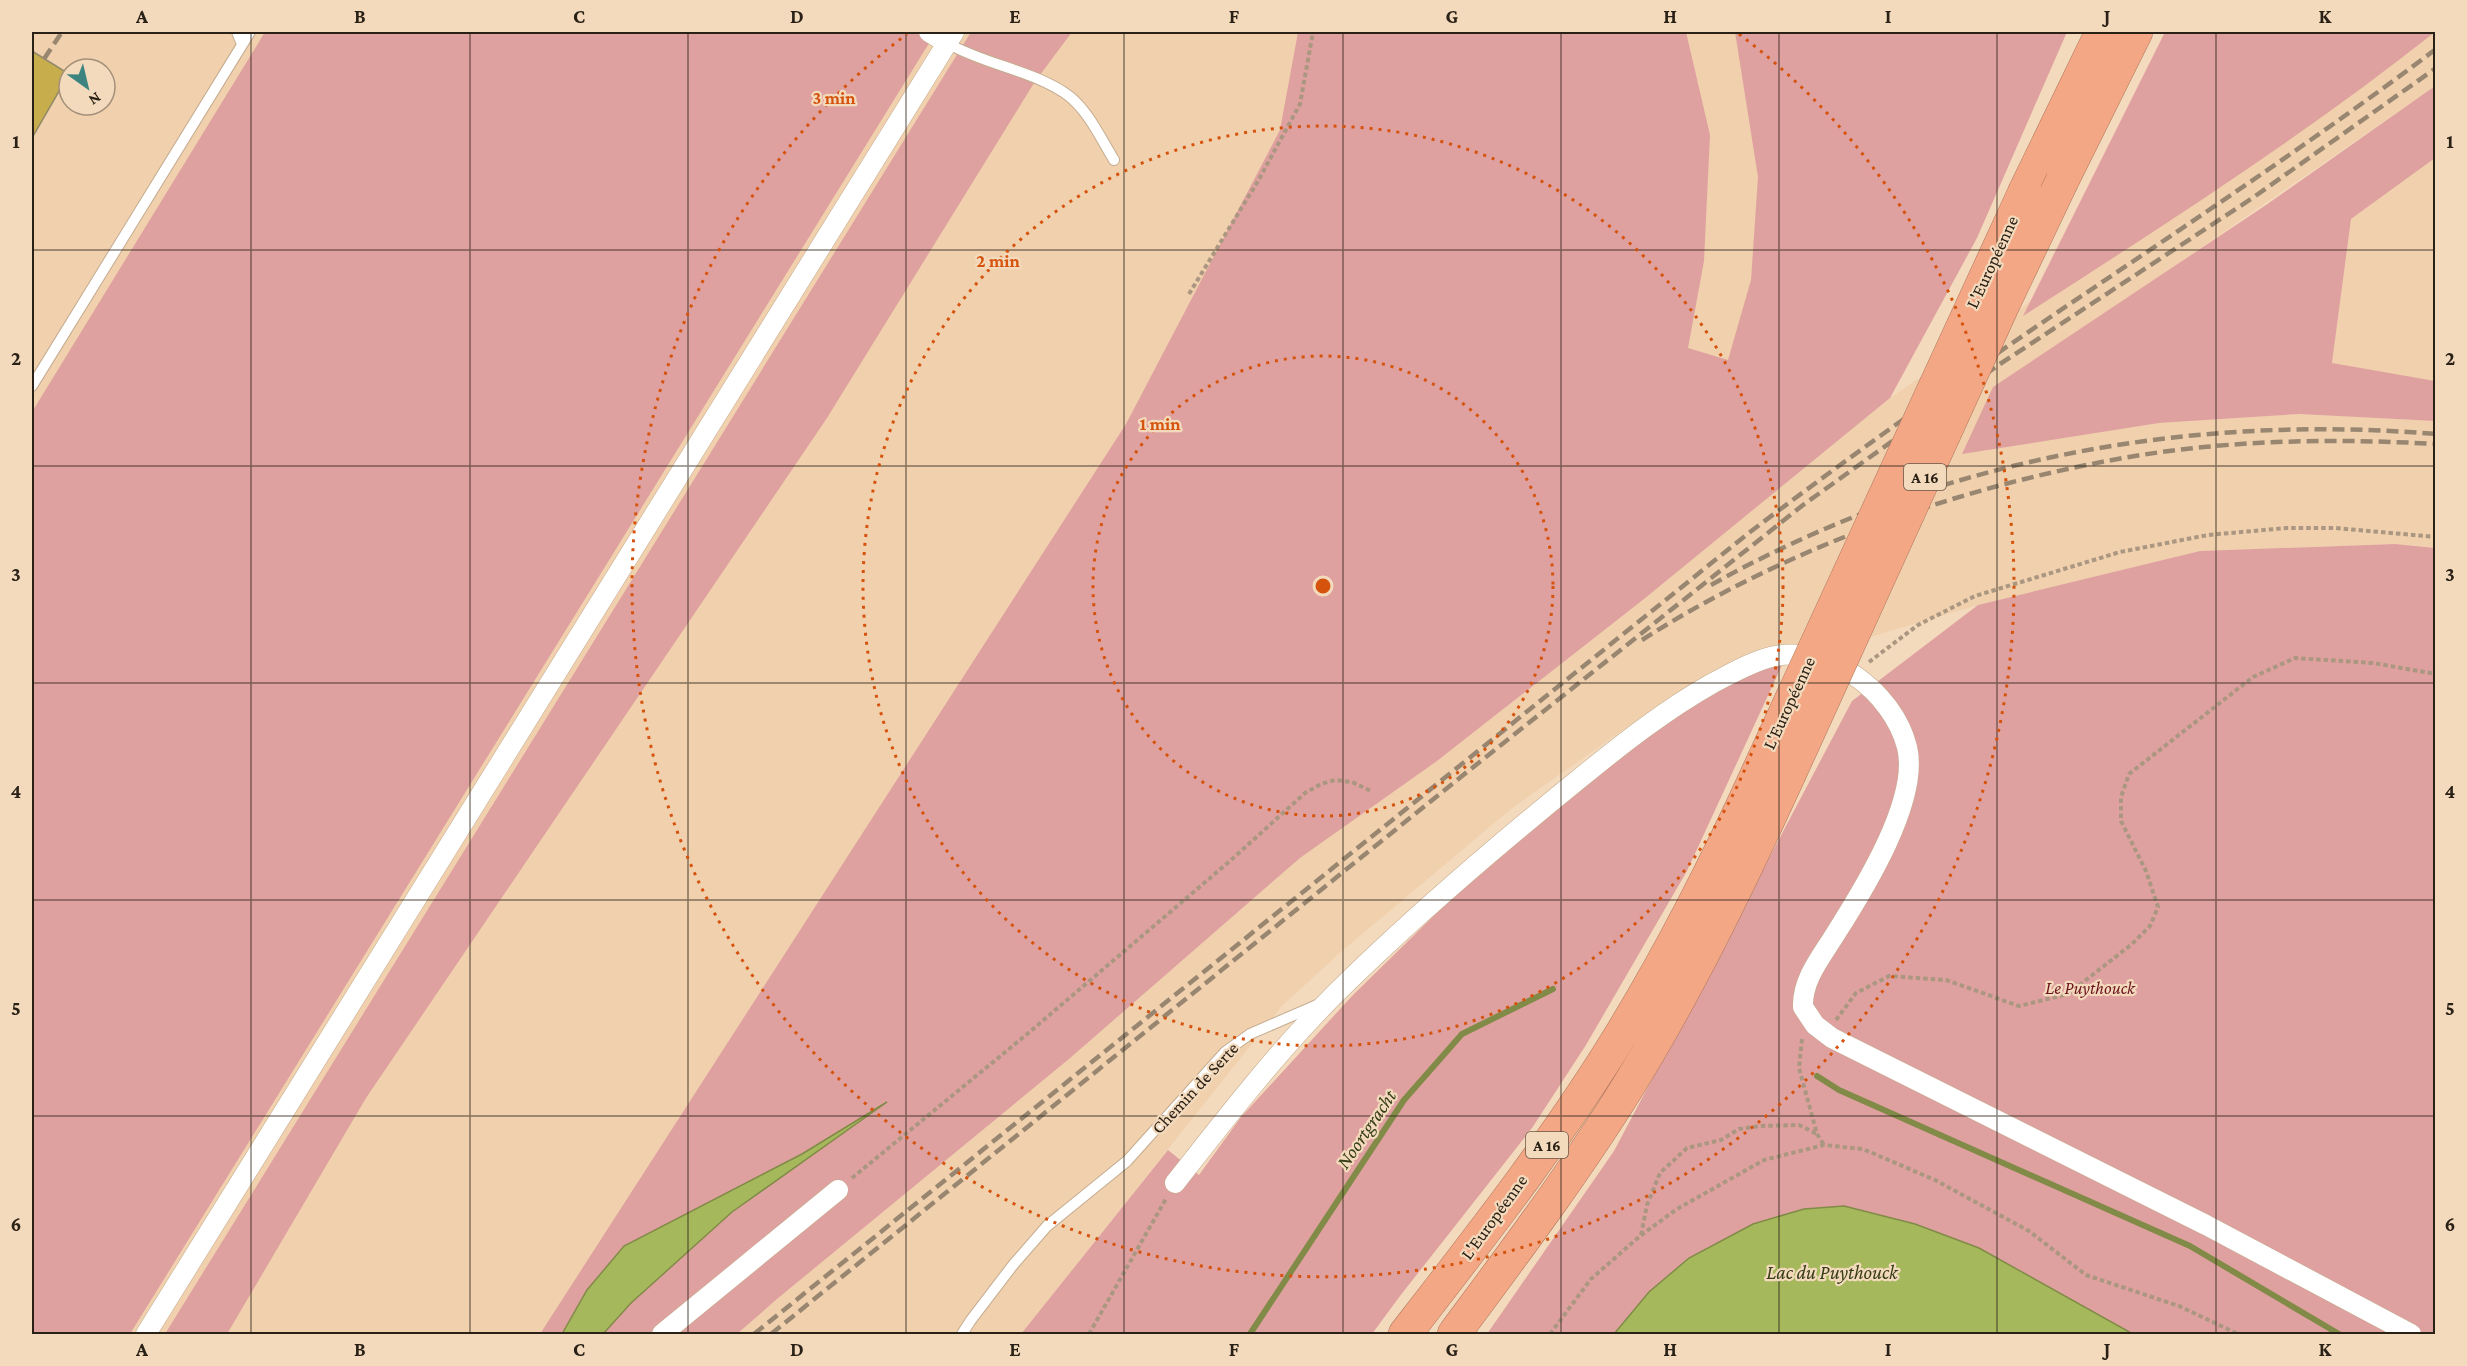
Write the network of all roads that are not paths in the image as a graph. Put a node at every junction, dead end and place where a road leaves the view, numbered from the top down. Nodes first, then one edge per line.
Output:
1 (237, 32) edge
2 (250, 32) edge
3 (929, 32) edge
4 (2102, 32) edge
5 (2136, 32) edge
6 (951, 37) edge
7 (242, 44) junction
8 (1114, 160) dead end
9 (32, 386) edge
10 (1776, 768) junction
11 (1334, 995) junction
12 (1175, 1183) road end
13 (838, 1190) road end
14 (146, 1335) edge
15 (662, 1335) edge
16 (962, 1335) edge
17 (1405, 1335) edge
18 (1454, 1335) edge
19 (2411, 1335) edge

1 - 7 lane
2 - 7 lane
3 - 6 street
4 - 10 highway, L'Européenne / A 16, bridge
5 - 10 highway, L'Européenne / A 16, bridge
6 - 8 lane
6 - 14 street
7 - 9 lane
10 - 17 highway, L'Européenne / A 16
10 - 18 highway, L'Européenne / A 16
11 - 12 street
11 - 16 lane, Chemin de Serte
11 - 19 street, Chemin de Serte
13 - 15 street

